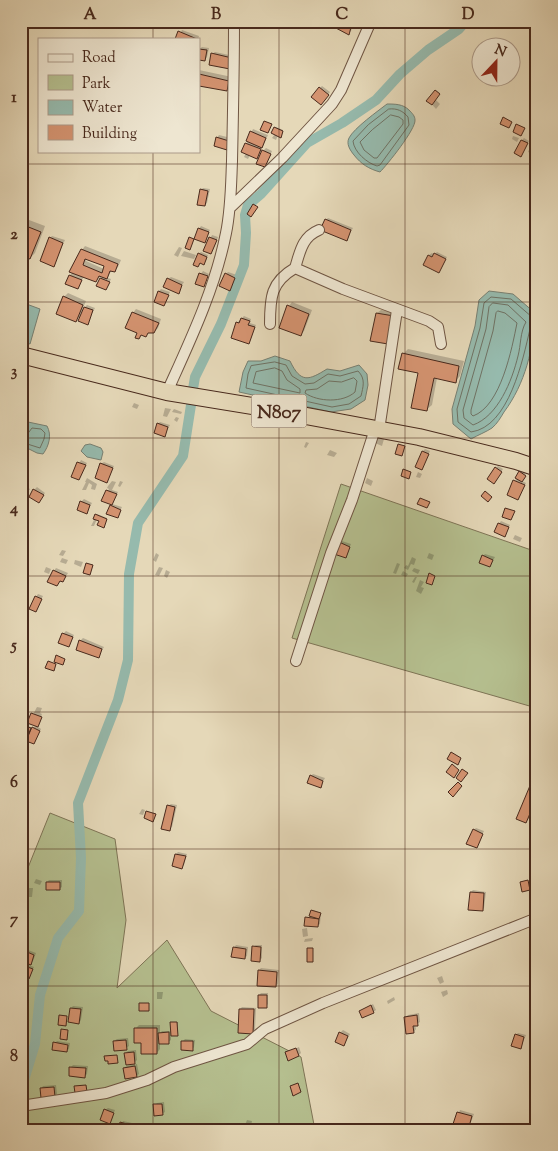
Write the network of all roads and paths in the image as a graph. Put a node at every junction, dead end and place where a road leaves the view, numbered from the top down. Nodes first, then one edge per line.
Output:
1 (234, 21) edge
2 (371, 21) edge
3 (231, 207) junction
4 (319, 230) dead end
5 (295, 268) junction
6 (397, 310) junction
7 (270, 324) dead end
8 (441, 344) dead end
9 (21, 355) edge
10 (167, 392) junction
11 (377, 429) junction
12 (537, 468) edge
13 (296, 661) dead end
14 (537, 918) edge
15 (25, 1106) edge

1 - 3 street
2 - 3 street
3 - 10 street
4 - 5 street
5 - 6 street
5 - 7 street
6 - 8 street
6 - 11 street
9 - 10 highway, N807
10 - 11 highway, N807
11 - 12 highway, N807
11 - 13 street
14 - 15 street

